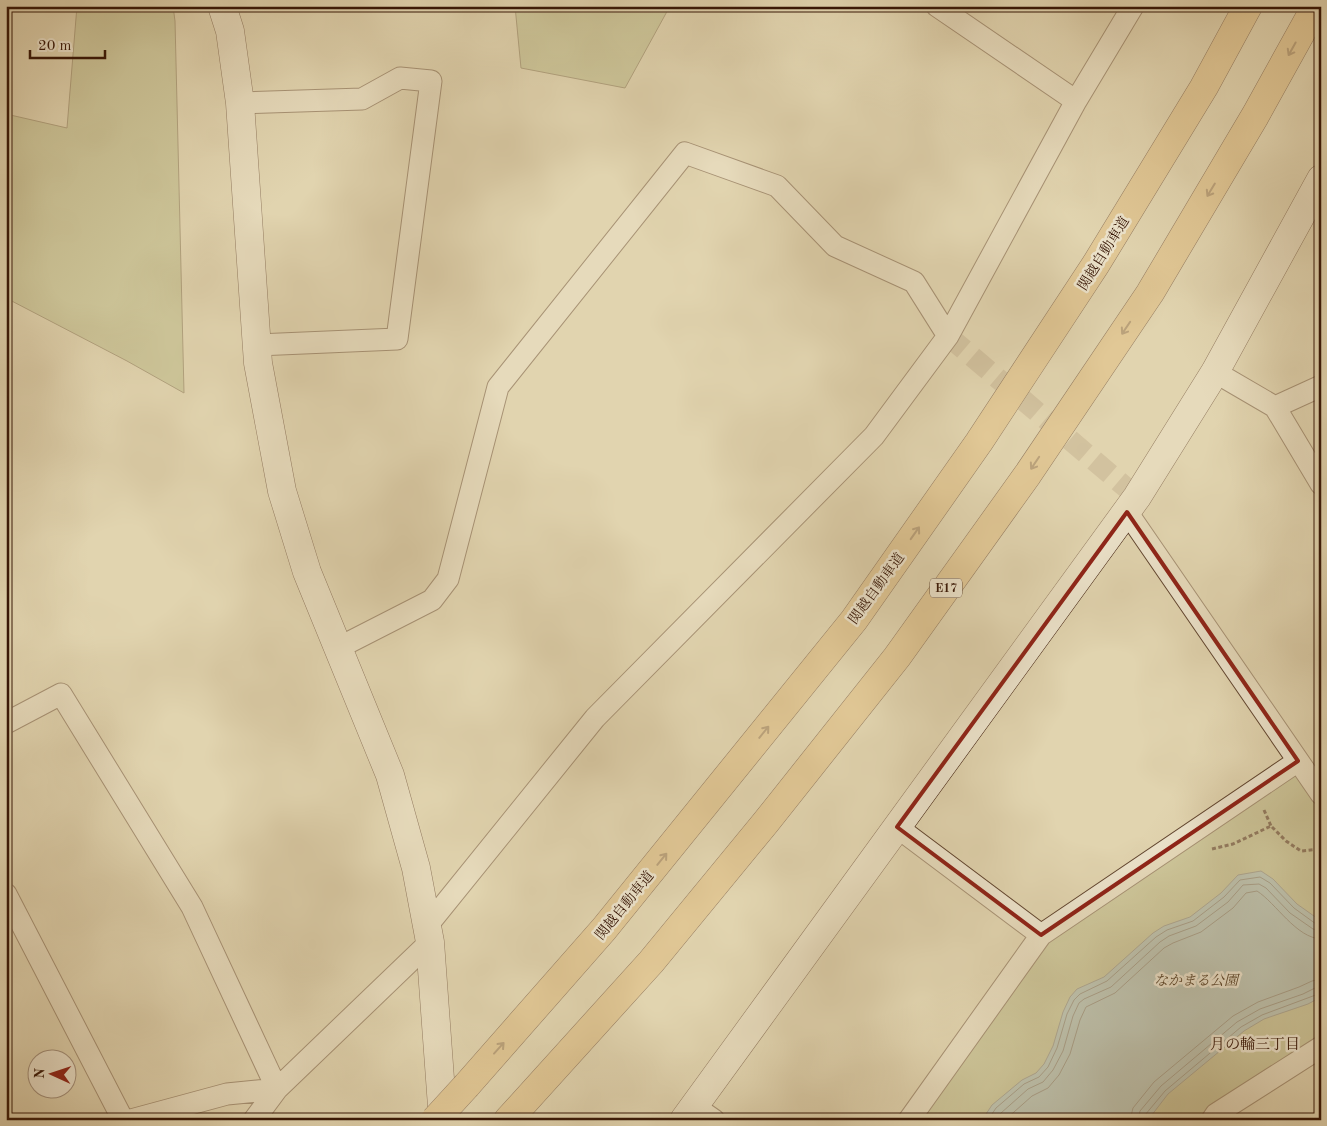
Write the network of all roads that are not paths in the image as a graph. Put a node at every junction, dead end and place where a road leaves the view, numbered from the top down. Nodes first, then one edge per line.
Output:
1 (222, 6) edge
2 (937, 6) edge
3 (1133, 6) edge
4 (1248, 6) edge
5 (1316, 6) edge
6 (1076, 101) junction
7 (240, 103) junction
8 (1321, 179) edge
9 (948, 336) junction
10 (257, 345) junction
11 (1216, 372) junction
12 (1321, 386) edge
13 (1275, 408) junction
14 (1321, 484) edge
15 (1127, 512) junction
16 (338, 648) junction
17 (6, 723) edge
18 (1298, 761) junction
19 (1321, 794) edge
20 (897, 827) junction
21 (6, 894) edge
22 (428, 934) junction
23 (1042, 935) junction
24 (1321, 1047) edge
25 (277, 1088) junction
26 (697, 1115) edge
27 (1215, 1118) edge
28 (123, 1120) edge
29 (131, 1120) edge
30 (254, 1120) edge
31 (435, 1120) edge
32 (443, 1120) edge
33 (508, 1120) edge
34 (910, 1120) edge

1 - 7 street
2 - 6 street
3 - 6 street
31 -> 4 highway, 関越自動車道, bridge
5 -> 33 highway, E17
6 - 9 street
7 - 10 street
7 - 10 street
8 - 11 street
9 - 16 street
9 - 22 street
10 - 16 street
11 - 13 street
11 - 15 street
12 - 13 street
13 - 14 street
15 - 18 street
15 - 20 street
16 - 22 street
17 - 25 street
18 - 19 street
18 - 23 street
20 - 23 street
20 - 26 street
21 - 28 street
22 - 25 street
22 - 32 street
23 - 34 street
24 - 27 street
25 - 29 street
25 - 30 street

